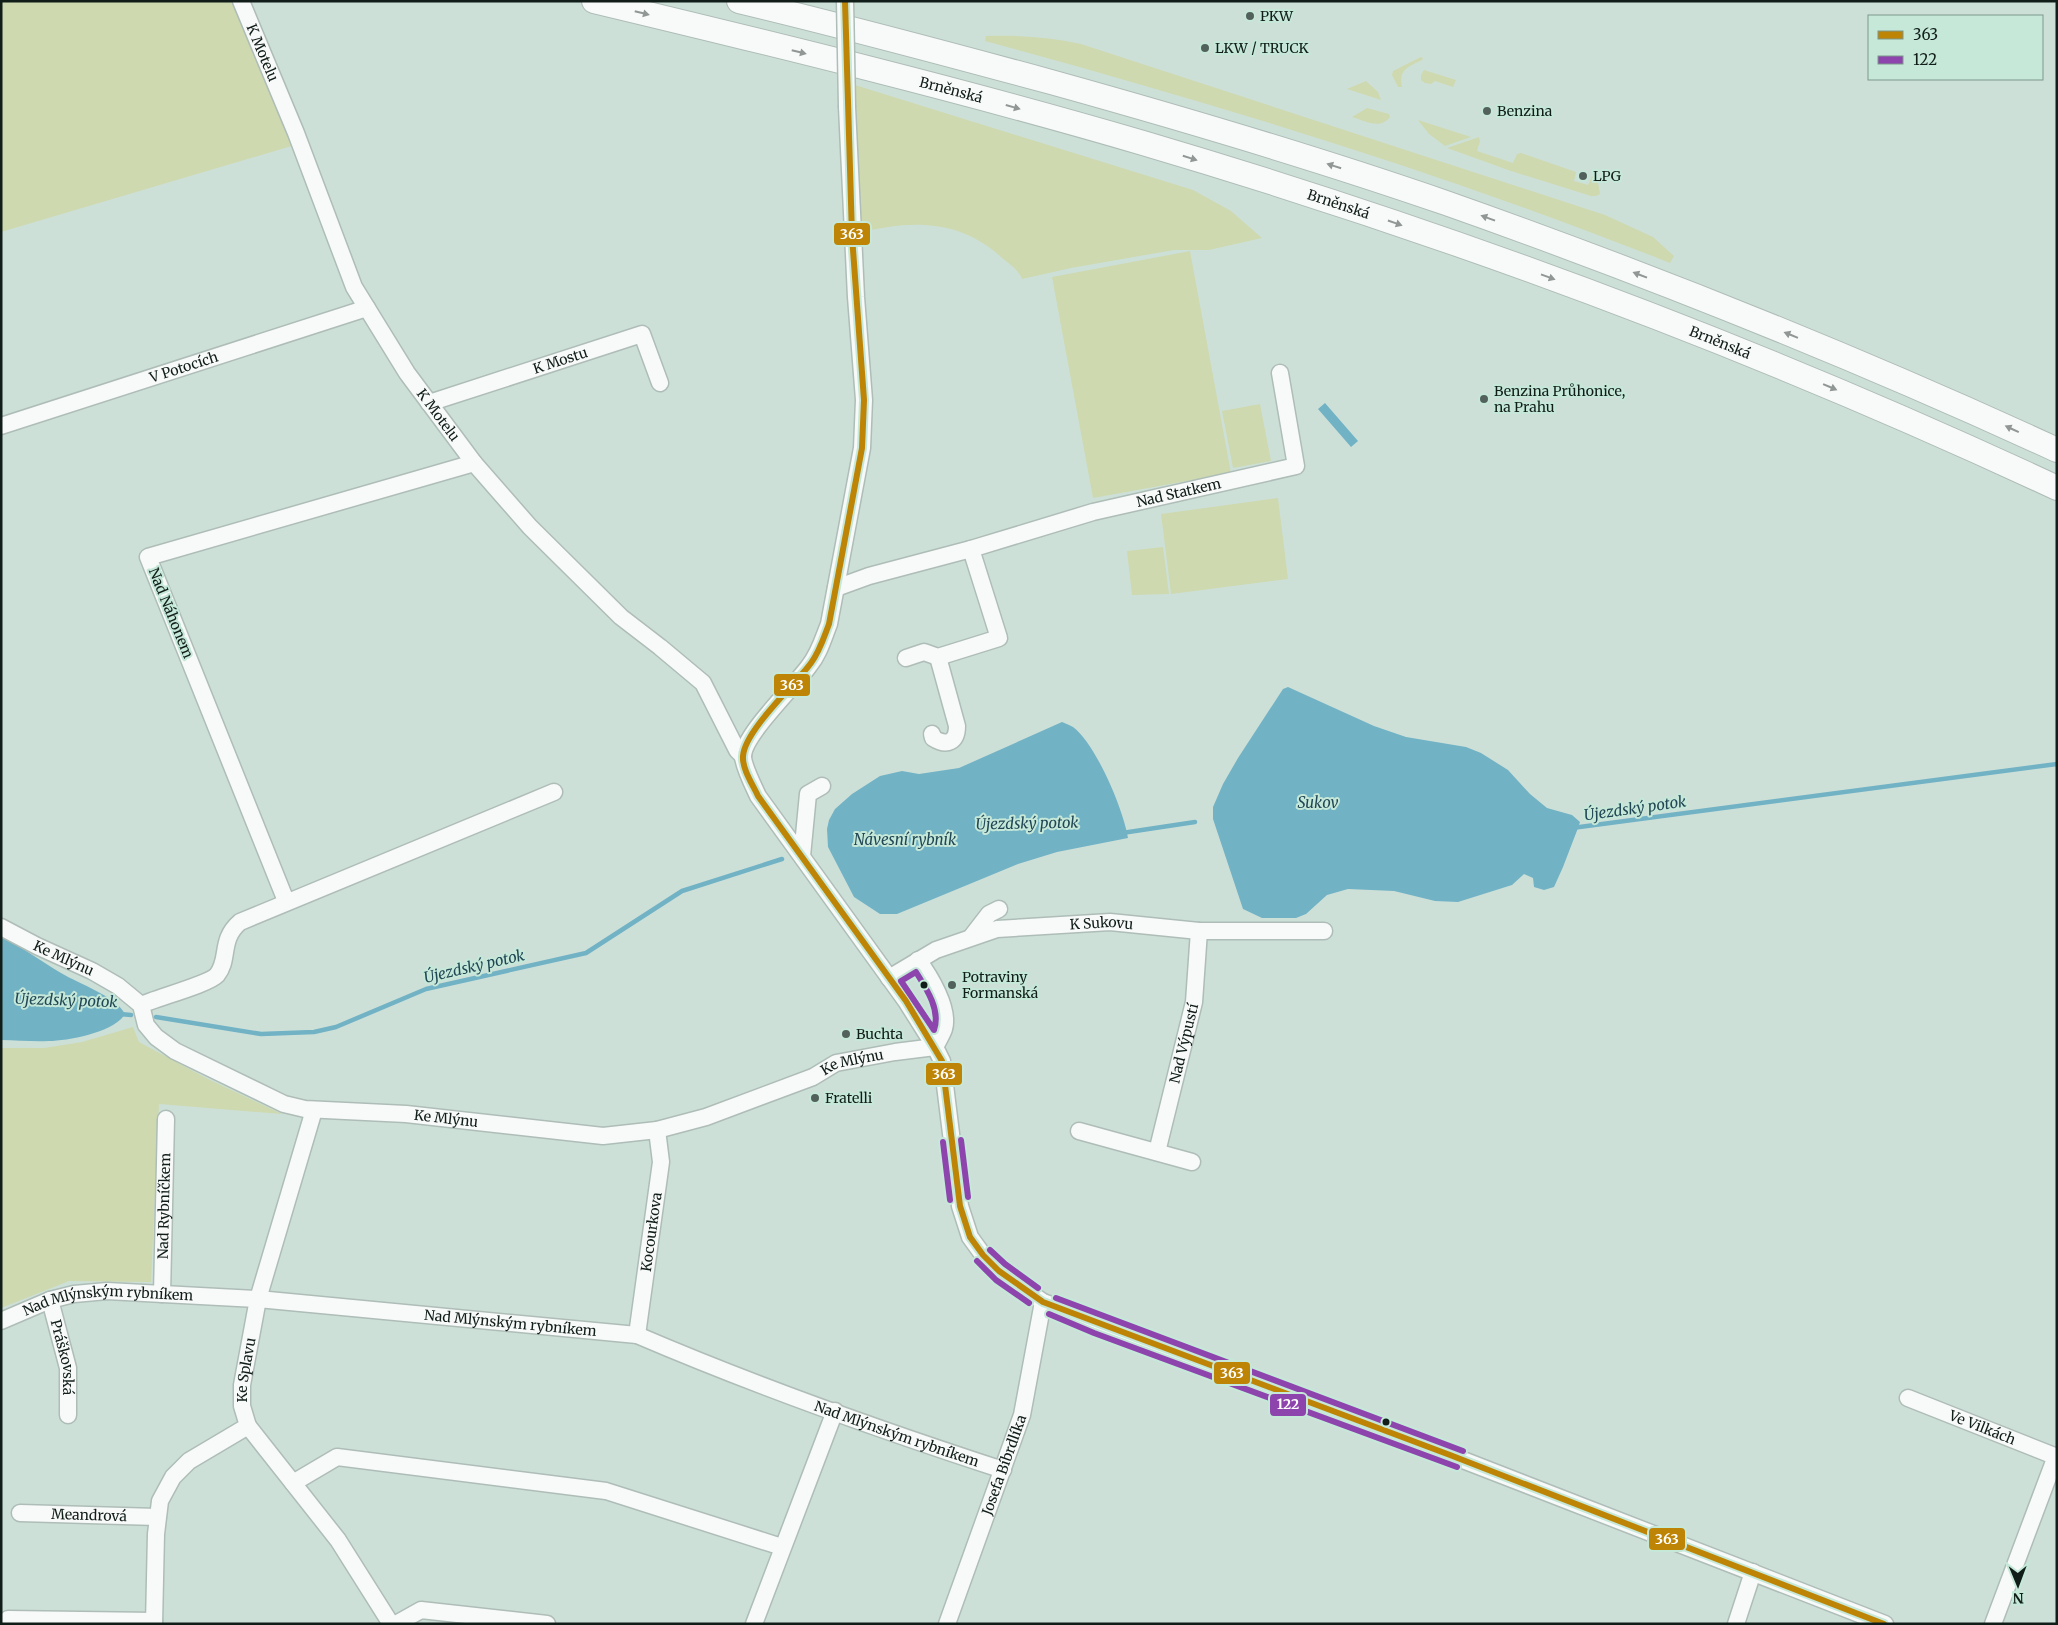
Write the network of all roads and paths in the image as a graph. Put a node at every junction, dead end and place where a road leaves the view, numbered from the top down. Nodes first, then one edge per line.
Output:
1 (241, 1) edge
2 (594, 1) edge
3 (739, 1) edge
4 (845, 1) edge
5 (367, 308) junction
6 (1280, 373) dead end
7 (660, 383) dead end
8 (428, 403) junction
9 (1, 426) edge
10 (2057, 450) edge
11 (474, 463) junction
12 (2057, 488) edge
13 (971, 549) junction
14 (836, 588) junction
15 (938, 657) junction
16 (906, 658) dead end
17 (932, 734) dead end
18 (743, 756) junction
19 (822, 786) dead end
20 (554, 792) dead end
21 (802, 856) junction
22 (286, 901) junction
23 (999, 909) dead end
24 (1, 927) edge
25 (1199, 931) junction
26 (1324, 931) dead end
27 (972, 936) junction
28 (918, 960) junction
29 (889, 978) junction
30 (141, 1005) junction
31 (936, 1047) junction
32 (314, 1110) junction
33 (166, 1119) dead end
34 (657, 1130) junction
35 (1079, 1132) dead end
36 (1157, 1152) junction
37 (1192, 1162) dead end
38 (162, 1294) junction
39 (258, 1299) junction
40 (50, 1300) junction
41 (1043, 1302) junction
42 (1, 1321) edge
43 (637, 1335) junction
44 (1908, 1398) dead end
45 (835, 1411) junction
46 (68, 1415) dead end
47 (248, 1426) junction
48 (2056, 1457) edge
49 (1003, 1470) junction
50 (293, 1483) junction
51 (20, 1513) dead end
52 (157, 1517) junction
53 (782, 1548) junction
54 (1752, 1572) junction
55 (8, 1619) dead end
56 (154, 1622) edge
57 (391, 1624) edge
58 (396, 1624) edge
59 (547, 1624) edge
60 (754, 1624) edge
61 (946, 1624) edge
62 (1736, 1624) edge
63 (1885, 1624) edge
64 (1993, 1624) edge

1 - 5 street, K Motelu
2 -> 12 highway, Brněnská
10 -> 3 highway
4 - 14 street, bridge
5 - 8 street, K Motelu
5 - 9 street, V Potocích
6 - 13 street, Nad Statkem
7 - 8 street, K Mostu
8 - 11 street, K Motelu
11 - 18 street, K Motelu
11 - 22 street, Nad Náhonem
13 - 14 street, Nad Statkem
13 - 15 street
14 - 18 street
15 - 16 street
15 - 17 street
18 - 21 street, K Motelu
19 - 21 street
20 - 22 street
21 - 29 street, K Motelu
22 - 30 street
23 - 27 street
24 - 30 street, Ke Mlýnu
25 - 26 street, K Sukovu
25 - 27 street, K Sukovu
25 - 36 street, Nad Výpustí
27 - 28 street, K Sukovu
28 - 29 street, K Sukovu
28 - 31 street
29 - 31 street, K Motelu
30 - 32 street, Ke Mlýnu
31 - 34 street, Ke Mlýnu
31 - 41 street, K Motelu
32 - 34 street, Ke Mlýnu
32 - 39 street, Ke Splavu
33 - 38 street, Nad Rybníčkem
34 - 43 street, Kocourkova
35 - 36 street
36 - 37 street
38 - 39 street, Nad Mlýnským rybníkem
38 - 40 street, Nad Mlýnským rybníkem
39 - 43 street, Nad Mlýnským rybníkem
39 - 47 street, Ke Splavu
40 - 42 street, Nad Mlýnským rybníkem
40 - 46 street, Práškovská
41 - 49 street, Josefa Bíbrdlíka
41 - 54 street, K Motelu
43 - 45 street, Nad Mlýnským rybníkem
44 - 48 street, Ve Vilkách
45 - 49 street, Nad Mlýnským rybníkem
45 - 53 street
47 - 50 street
47 - 52 street
48 - 64 street, Ve Vilkách
49 - 61 street, Josefa Bíbrdlíka
50 - 53 street
50 - 57 street
51 - 52 street, Meandrová
52 - 56 street
53 - 60 street
54 - 62 street
54 - 63 street, K Motelu
55 - 56 street
58 - 59 street

